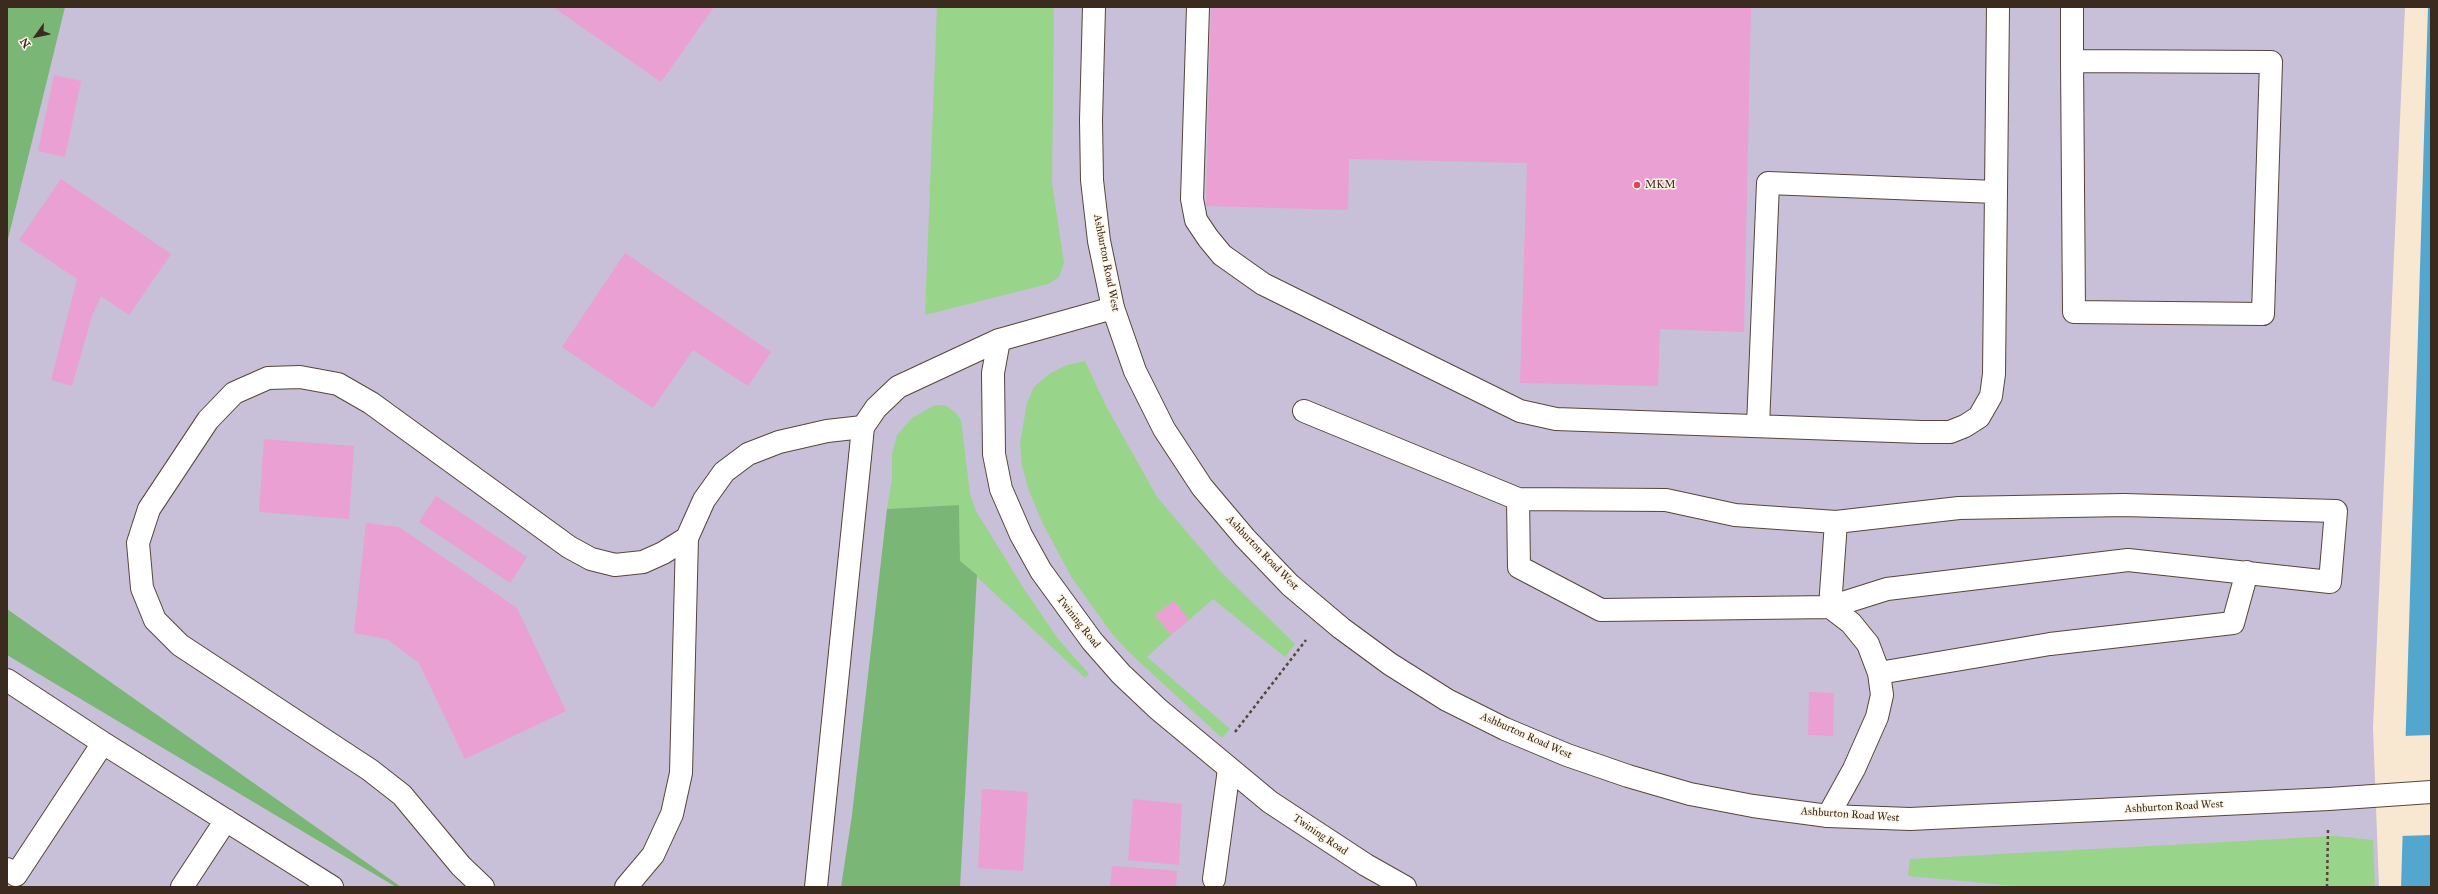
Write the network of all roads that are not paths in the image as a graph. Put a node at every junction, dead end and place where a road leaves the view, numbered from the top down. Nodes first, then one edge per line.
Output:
1 (1094, 7) edge
2 (1198, 7) edge
3 (1998, 7) edge
4 (2072, 7) edge
5 (2072, 61) junction
6 (1996, 192) junction
7 (1113, 308) junction
8 (999, 340) junction
9 (1304, 411) dead end
10 (1758, 426) junction
11 (863, 427) junction
12 (1518, 499) junction
13 (1836, 522) junction
14 (687, 538) junction
15 (2247, 572) junction
16 (1830, 607) junction
17 (1879, 673) junction
18 (7, 680) edge
19 (103, 743) junction
20 (1222, 764) junction
21 (2431, 792) edge
22 (1828, 816) junction
23 (226, 820) junction
24 (7, 869) edge
25 (1214, 879) dead end
26 (182, 887) edge
27 (332, 887) edge
28 (483, 887) edge
29 (626, 887) edge
30 (816, 887) edge
31 (1405, 887) edge

1 - 7 main road, Ashburton Road West
2 - 10 main road
3 - 6 main road
4 - 5 main road
5 - 5 main road
6 - 10 main road
6 - 10 main road
7 - 8 main road
7 - 22 main road, Ashburton Road West
8 - 11 main road
8 - 20 main road, Twining Road
9 - 12 main road
11 - 14 main road
11 - 30 main road
12 - 13 main road
12 - 16 main road
13 - 15 main road
13 - 16 main road
14 - 28 main road
14 - 29 main road
15 - 16 main road
15 - 17 main road
16 - 17 main road
17 - 22 main road
18 - 19 main road
19 - 23 main road
19 - 24 main road
20 - 25 main road
20 - 31 main road, Twining Road
21 - 22 main road, Ashburton Road West
23 - 26 main road
23 - 27 main road

